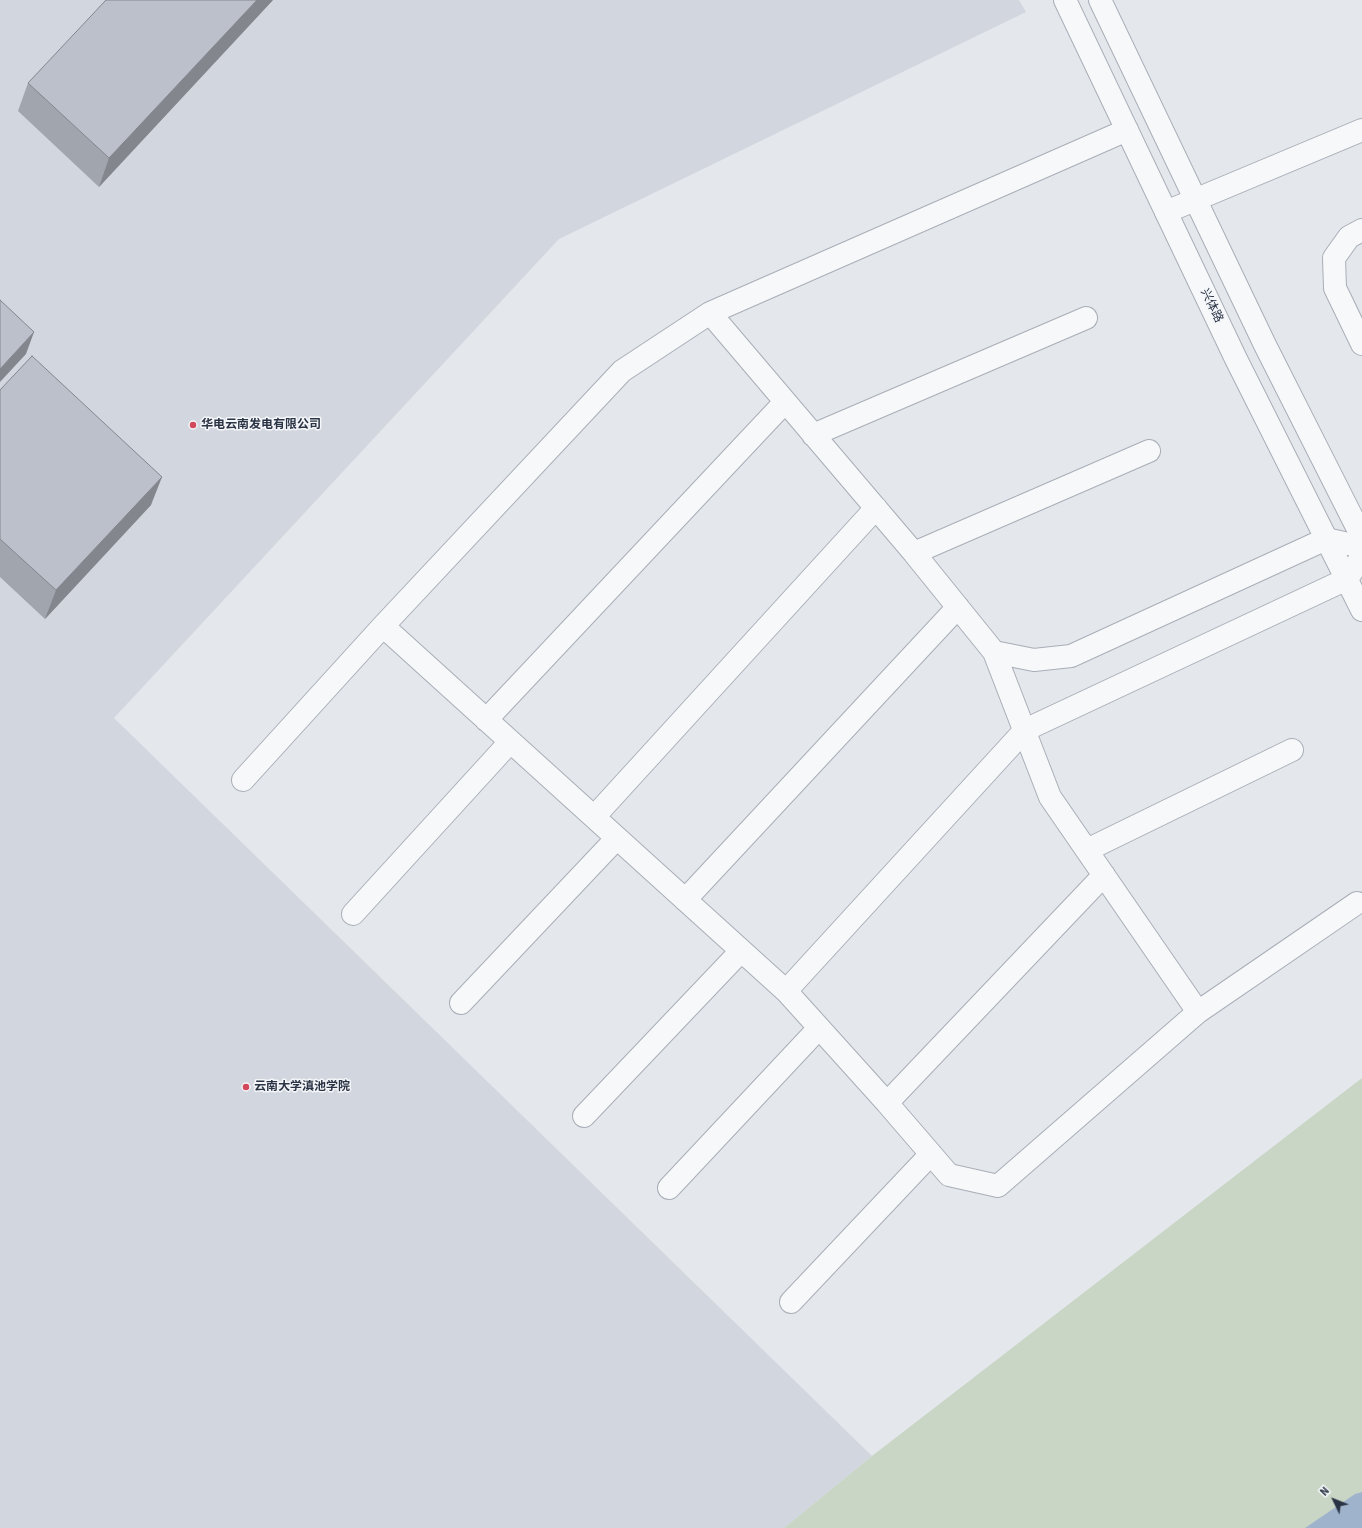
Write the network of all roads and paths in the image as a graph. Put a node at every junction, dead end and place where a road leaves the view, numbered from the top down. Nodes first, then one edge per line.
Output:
1 (1065, 0) edge
2 (1100, 0) edge
3 (1127, 130) junction
4 (1362, 130) edge
5 (1195, 200) junction
6 (1166, 212) junction
7 (1362, 230) edge
8 (710, 314) junction
9 (1086, 318) dead end
10 (1362, 344) edge
11 (785, 402) junction
12 (813, 435) junction
13 (1149, 451) dead end
14 (876, 508) junction
15 (1362, 537) edge
16 (1326, 539) junction
17 (1362, 547) edge
18 (914, 553) junction
19 (1362, 556) edge
20 (1347, 579) junction
21 (958, 607) junction
22 (1362, 610) edge
23 (383, 626) junction
24 (994, 652) junction
25 (486, 720) junction
26 (1025, 730) junction
27 (510, 742) junction
28 (1292, 750) dead end
29 (243, 780) dead end
30 (594, 817) junction
31 (616, 838) junction
32 (1087, 850) junction
33 (1104, 875) junction
34 (685, 900) junction
35 (1357, 903) dead end
36 (353, 914) dead end
37 (741, 951) junction
38 (786, 992) junction
39 (460, 1003) dead end
40 (1198, 1012) junction
41 (819, 1028) junction
42 (887, 1103) junction
43 (584, 1116) dead end
44 (931, 1154) junction
45 (669, 1188) dead end
46 (791, 1302) dead end

1 - 3 street, 兴体路
2 - 5 street
3 - 6 street, 兴体路
3 - 8 street
4 - 5 street
5 - 6 street
5 - 15 street
6 - 16 street, 兴体路
7 - 10 street
8 - 11 street
8 - 23 street
9 - 12 street
11 - 12 street
11 - 25 street
12 - 14 street
13 - 18 street
14 - 18 street
14 - 30 street
16 - 17 street
16 - 20 street, 兴体路
16 - 24 street
18 - 21 street
19 - 20 street
20 - 22 street, 兴体路
20 - 26 street
21 - 24 street
21 - 34 street
23 - 25 street
23 - 29 street
24 - 26 street
25 - 27 street
26 - 32 street
26 - 38 street
27 - 30 street
27 - 36 street
28 - 32 street
30 - 31 street
31 - 34 street
31 - 39 street
32 - 33 street
33 - 40 street
33 - 42 street
34 - 37 street
35 - 40 street
37 - 38 street
37 - 43 street
38 - 41 street
40 - 44 street
41 - 42 street
41 - 45 street
42 - 44 street
44 - 46 street

